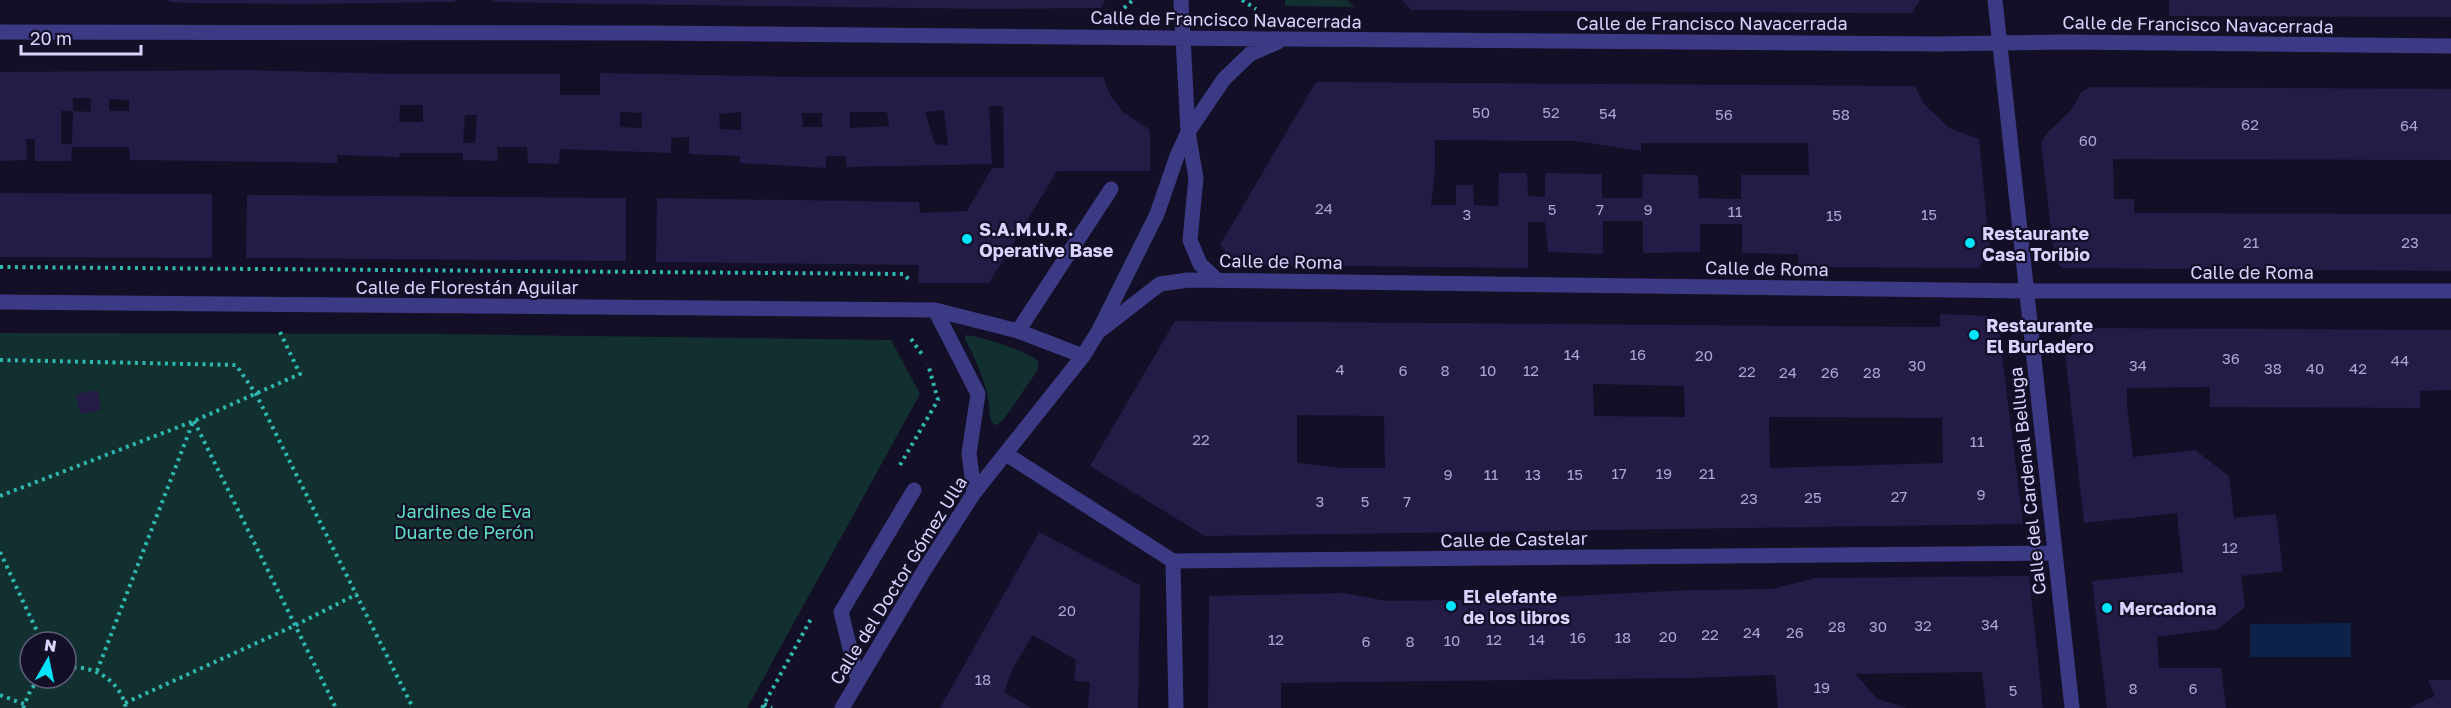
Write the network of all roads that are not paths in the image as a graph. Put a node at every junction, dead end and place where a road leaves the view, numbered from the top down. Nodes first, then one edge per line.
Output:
1 (1181, 0) edge
2 (1995, 0) edge
3 (0, 32) edge
4 (1182, 37) junction
5 (1284, 39) junction
6 (2001, 43) junction
7 (2451, 46) edge
8 (1188, 132) junction
9 (1111, 189) dead end
10 (1217, 280) junction
11 (2027, 291) junction
12 (2451, 291) edge
13 (0, 302) edge
14 (934, 310) junction
15 (1018, 331) junction
16 (1098, 332) junction
17 (1083, 356) junction
18 (1006, 454) junction
19 (914, 490) dead end
20 (974, 493) junction
21 (2054, 553) junction
22 (1173, 561) junction
23 (858, 681) junction
24 (842, 708) edge
25 (1176, 708) edge
26 (2072, 708) edge

1 - 4 street
2 - 6 street, Calle del Cardenal Belluga
3 - 4 street, Calle de Francisco Navacerrada
4 - 5 street, Calle de Francisco Navacerrada
4 - 8 street
5 - 6 street, Calle de Francisco Navacerrada
5 - 8 street
6 - 7 street, Calle de Francisco Navacerrada
6 - 11 street, Calle del Cardenal Belluga
8 - 10 street
8 - 16 street
9 - 15 street
10 - 11 street, Calle de Roma
10 - 16 street, Calle de Roma
11 - 12 street, Calle de Roma
11 - 21 street, Calle del Cardenal Belluga
13 - 14 street, Calle de Florestán Aguilar
14 - 15 street, Calle de Florestán Aguilar
14 - 20 street
15 - 17 street, Calle de Florestán Aguilar
16 - 17 street, Calle del Doctor Gómez Ulla
17 - 18 street, Calle del Doctor Gómez Ulla
18 - 20 street, Calle del Doctor Gómez Ulla
18 - 22 street
19 - 23 street
20 - 23 street, Calle del Doctor Gómez Ulla
21 - 22 street, Calle de Castelar
21 - 26 street, Calle del Cardenal Belluga
22 - 25 street
23 - 24 street, Calle del Doctor Gómez Ulla

